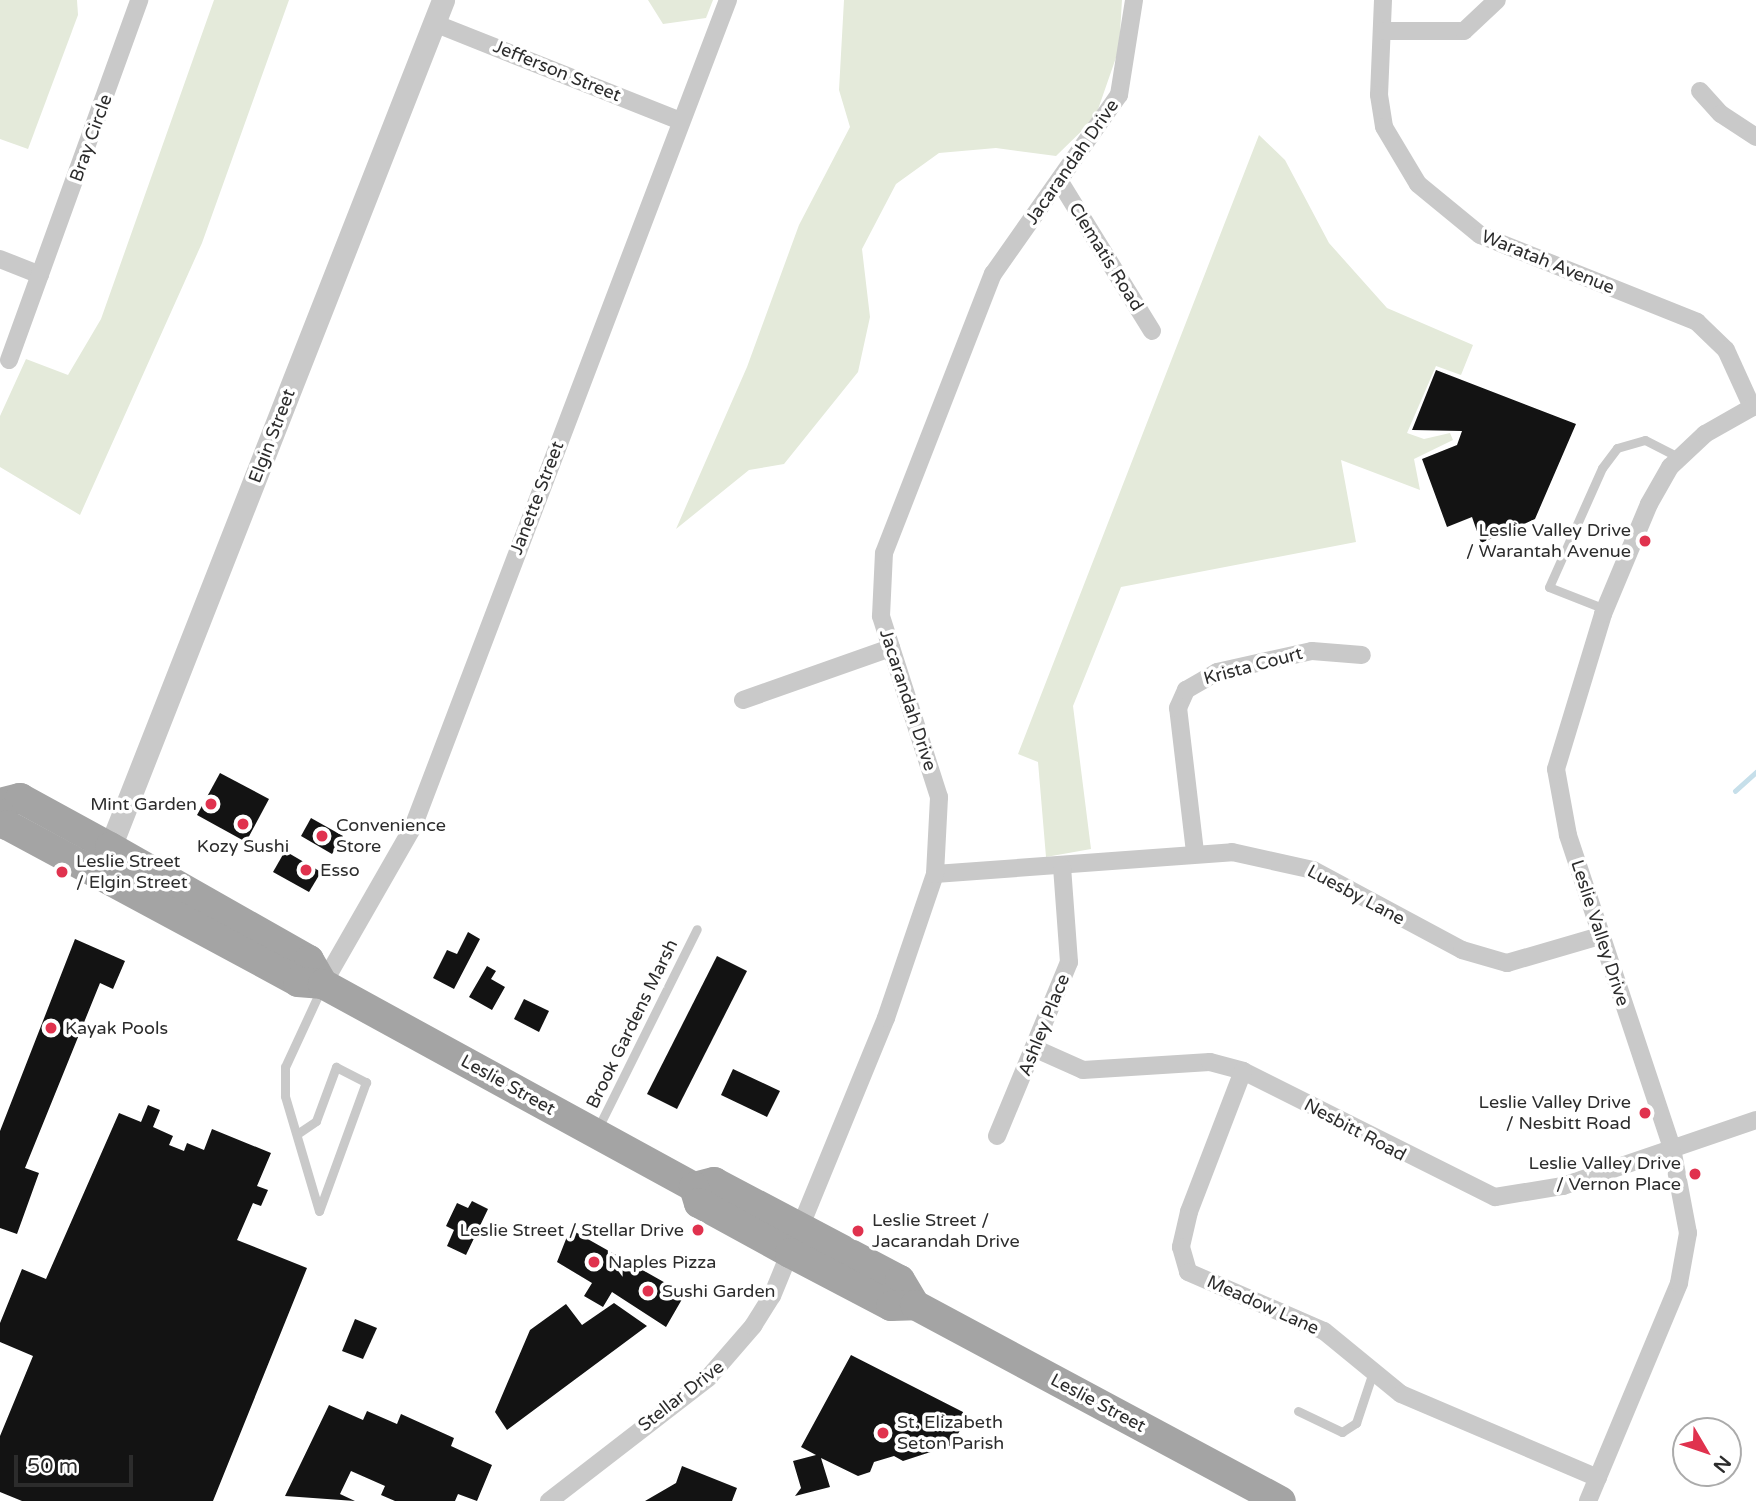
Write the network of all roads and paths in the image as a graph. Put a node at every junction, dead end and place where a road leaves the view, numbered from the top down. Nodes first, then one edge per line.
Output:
1 (139, 0) edge
2 (443, 0) edge
3 (728, 0) edge
4 (1134, 0) edge
5 (1383, 0) edge
6 (1497, 0) edge
7 (434, 23) junction
8 (1384, 31) junction
9 (1700, 91) dead end
10 (680, 121) junction
11 (1756, 137) edge
12 (1060, 183) junction
13 (0, 259) edge
14 (40, 275) junction
15 (1152, 331) dead end
16 (9, 360) dead end
17 (1754, 406) edge
18 (1680, 458) junction
19 (1605, 609) junction
20 (891, 648) junction
21 (1362, 655) dead end
22 (743, 700) dead end
23 (0, 803) edge
24 (0, 814) edge
25 (1195, 852) junction
26 (105, 860) junction
27 (1062, 867) junction
28 (935, 874) junction
29 (697, 929) dead end
30 (1600, 936) junction
31 (323, 984) junction
32 (1036, 1049) junction
33 (1243, 1071) junction
34 (1756, 1120) edge
35 (596, 1133) junction
36 (297, 1134) junction
37 (997, 1136) dead end
38 (1672, 1148) junction
39 (795, 1240) junction
40 (1374, 1370) junction
41 (1298, 1411) dead end
42 (1598, 1478) junction
43 (549, 1501) edge
44 (1281, 1501) edge
45 (1588, 1501) edge

1 - 14 street, Bray Circle
2 - 7 street, Elgin Street
3 - 10 street, Janette Street
4 - 12 street, Jacarandah Drive
5 - 8 street, Waratah Avenue
6 - 8 street
7 - 10 street, Jefferson Street
7 - 26 street, Elgin Street
8 - 17 street, Waratah Avenue
9 - 11 street
10 - 31 street, Janette Street
12 - 15 street, Clematis Road
12 - 20 street, Jacarandah Drive
13 - 14 street
14 - 16 street, Bray Circle
17 - 18 street, Leslie Valley Drive
18 - 19 street, Leslie Valley Drive
18 - 19 lane
19 - 30 street, Leslie Valley Drive
20 - 22 street
20 - 28 street, Jacarandah Drive
21 - 25 street, Krista Court
23 - 26 main road, Leslie Street
24 - 26 main road, Leslie Street
25 - 27 street, Luesby Lane
25 - 30 street, Luesby Lane
26 - 31 main road, Leslie Street
27 - 28 street, Luesby Lane
27 - 32 street, Ashley Place
28 - 39 street, Jacarandah Drive
29 - 35 lane, Brook Gardens Marsh
30 - 38 street, Leslie Valley Drive
31 - 35 main road, Leslie Street
31 - 36 lane
32 - 33 street, Nesbitt Road
32 - 37 street, Ashley Place
33 - 38 street, Nesbitt Road
33 - 40 street, Meadow Lane
34 - 38 street, Nesbitt Road
35 - 39 main road, Leslie Street
36 - 36 lane
38 - 42 street, Leslie Valley Drive
39 - 43 street, Stellar Drive
39 - 44 main road, Leslie Street
40 - 41 lane
40 - 42 street, Meadow Lane
42 - 45 street, Leslie Valley Drive

